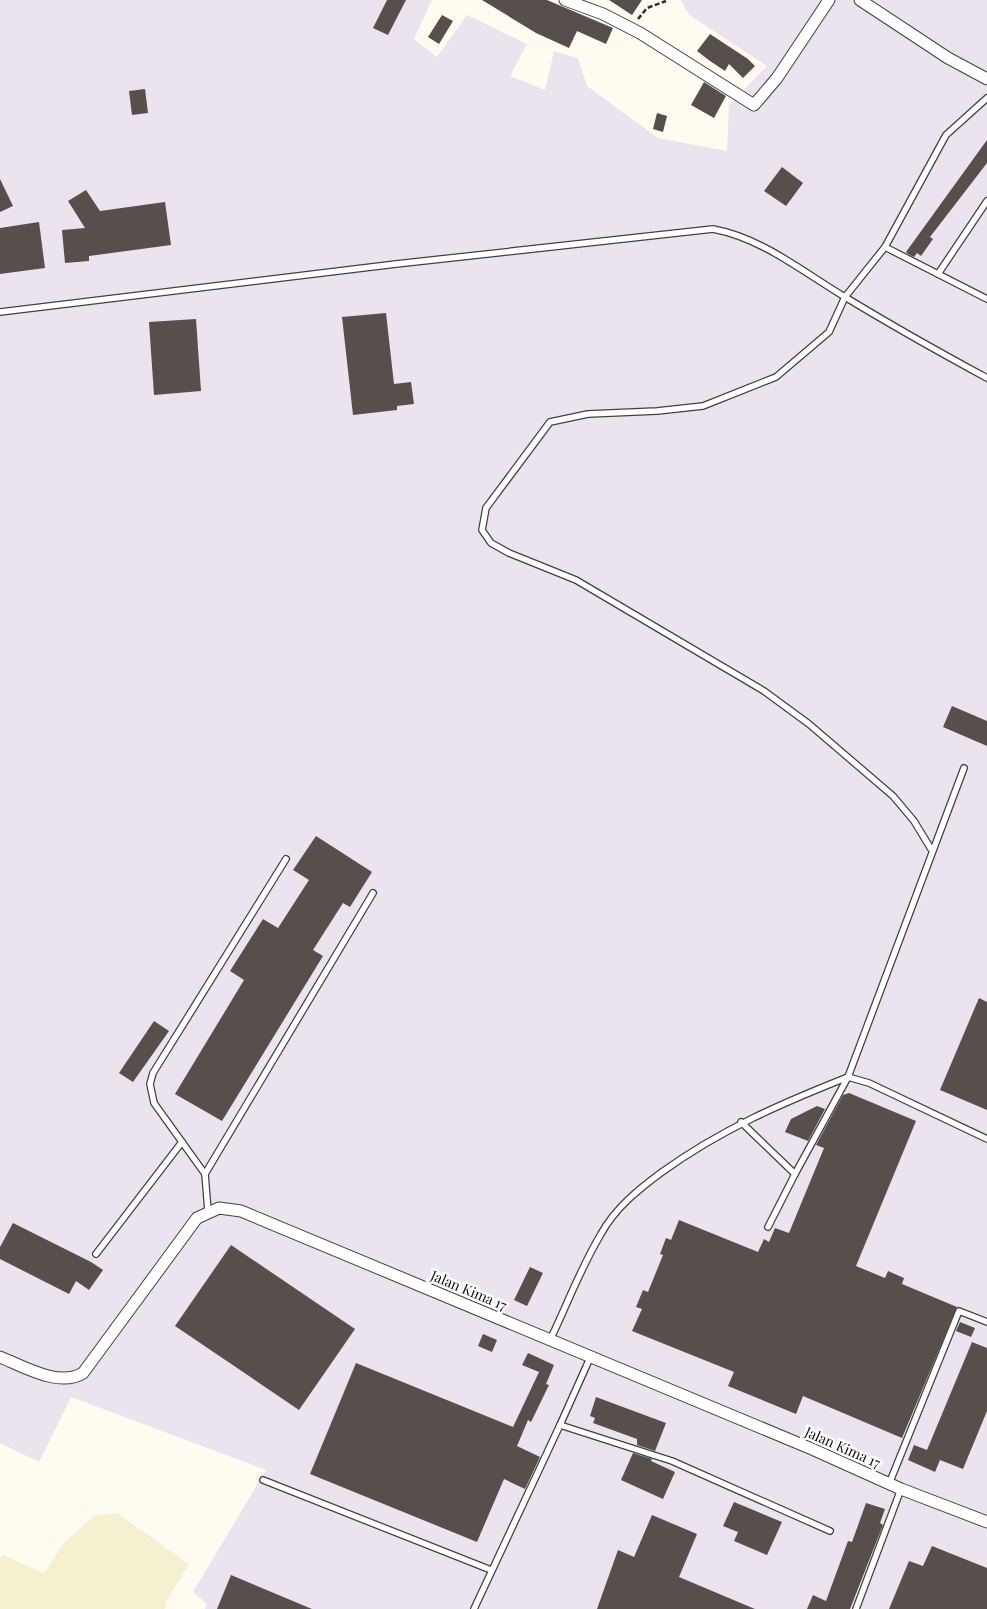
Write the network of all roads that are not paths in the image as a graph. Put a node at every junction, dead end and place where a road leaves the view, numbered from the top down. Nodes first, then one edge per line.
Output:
1 (564, 0) edge
2 (829, 0) edge
3 (860, 0) edge
4 (987, 79) edge
5 (987, 98) edge
6 (987, 201) edge
7 (885, 247) junction
8 (938, 274) junction
9 (845, 297) junction
10 (987, 299) edge
11 (0, 312) edge
12 (987, 378) edge
13 (964, 768) dead end
14 (932, 849) junction
15 (286, 859) dead end
16 (373, 893) dead end
17 (848, 1076) junction
18 (740, 1122) junction
19 (987, 1139) edge
20 (182, 1142) junction
21 (205, 1174) junction
22 (795, 1174) junction
23 (208, 1211) junction
24 (768, 1227) dead end
25 (96, 1254) dead end
26 (987, 1322) edge
27 (550, 1340) junction
28 (0, 1357) edge
29 (590, 1358) junction
30 (560, 1425) junction
31 (263, 1480) dead end
32 (889, 1484) junction
33 (901, 1489) junction
34 (987, 1522) edge
35 (830, 1531) dead end
36 (491, 1570) junction
37 (474, 1609) edge
38 (856, 1609) edge

1 - 2 street
3 - 4 street
5 - 7 lane
6 - 8 lane
7 - 8 lane
7 - 9 lane
8 - 10 lane
9 - 11 lane
9 - 12 lane
9 - 14 lane
13 - 14 lane
14 - 17 lane
15 - 20 lane
16 - 21 lane
17 - 18 lane
17 - 19 lane
17 - 22 lane
18 - 22 lane
18 - 27 lane
20 - 21 lane
20 - 25 lane
21 - 23 lane
22 - 24 lane
23 - 27 street, Jalan Kima 17
23 - 28 street
26 - 32 lane
27 - 29 street, Jalan Kima 17
29 - 30 lane
29 - 32 street, Jalan Kima 17
30 - 35 lane
30 - 36 lane
31 - 36 lane
32 - 33 street, Jalan Kima 17
33 - 34 street, Jalan Kima 17
33 - 38 lane
36 - 37 lane

